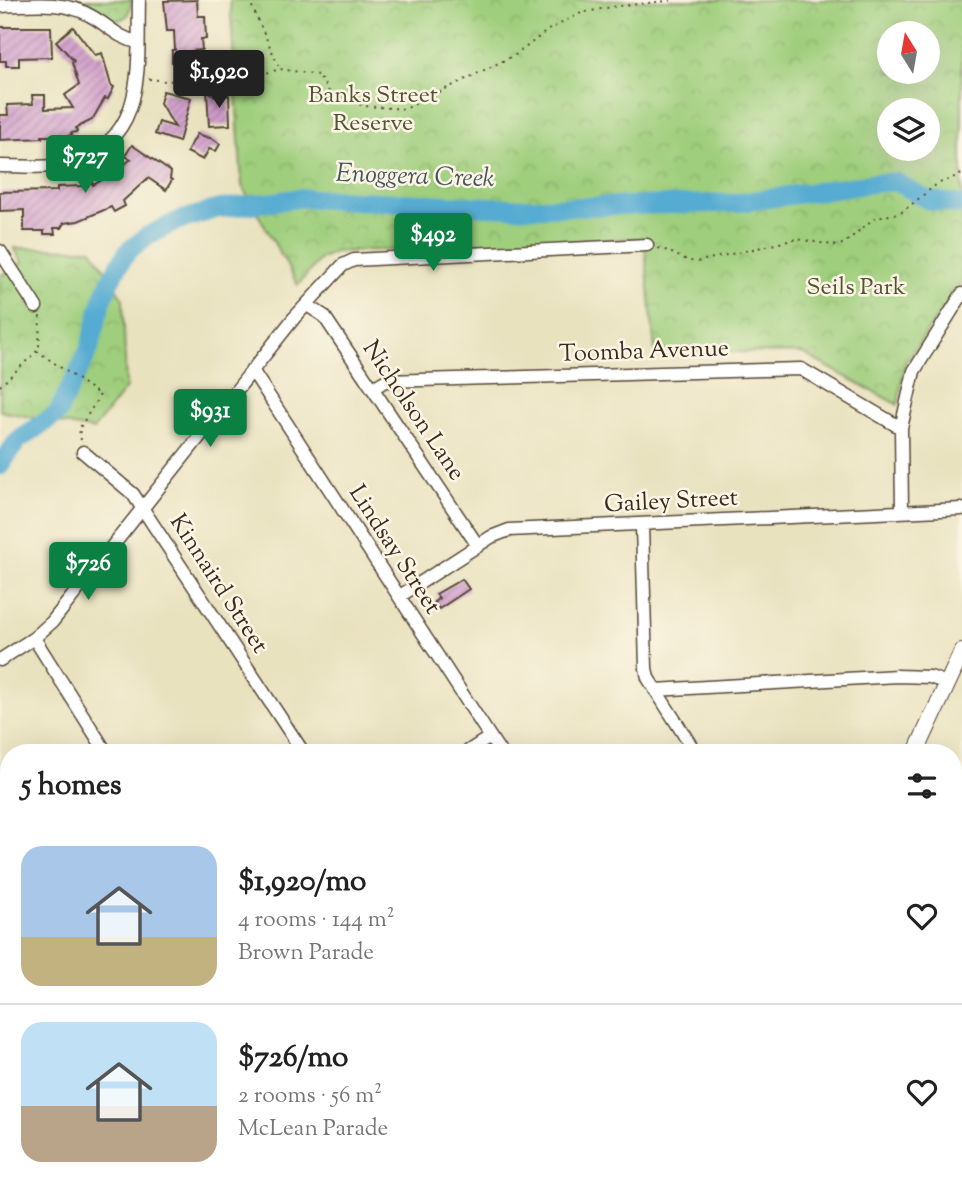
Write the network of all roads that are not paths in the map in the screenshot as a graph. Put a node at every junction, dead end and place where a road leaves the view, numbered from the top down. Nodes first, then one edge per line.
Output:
1 (139, 0) edge
2 (0, 6) edge
3 (138, 42) junction
4 (0, 166) edge
5 (647, 246) road end
6 (0, 251) edge
7 (962, 294) edge
8 (307, 305) junction
9 (36, 307) road end
10 (252, 370) junction
11 (373, 388) junction
12 (901, 428) junction
13 (83, 452) road end
14 (142, 507) junction
15 (962, 509) edge
16 (902, 512) junction
17 (642, 524) junction
18 (478, 546) junction
19 (400, 596) junction
20 (34, 638) junction
21 (962, 652) edge
22 (0, 660) edge
23 (947, 683) junction
24 (654, 690) junction
25 (490, 737) junction
26 (101, 744) edge
27 (298, 744) edge
28 (479, 744) edge
29 (495, 744) edge
30 (690, 744) edge
31 (920, 744) edge

1 - 3 street
2 - 3 street
3 - 4 street
5 - 8 street
6 - 9 street
7 - 12 street
8 - 10 street
8 - 11 street, Nicholson Lane
10 - 14 street
10 - 19 street, Lindsay Street
11 - 12 street, Toomba Avenue
11 - 18 street, Nicholson Lane
12 - 16 street
13 - 14 street, Kinnaird Street
14 - 20 street
14 - 27 street, Kinnaird Street
15 - 16 street, Gailey Street
16 - 17 street, Gailey Street
17 - 18 street, Gailey Street
17 - 24 street
18 - 19 street, Gailey Street
19 - 25 street, Lindsay Street
20 - 22 street
20 - 26 street
21 - 23 main road
23 - 24 street
23 - 31 main road
24 - 30 street
25 - 28 street
25 - 29 street, Lindsay Street

